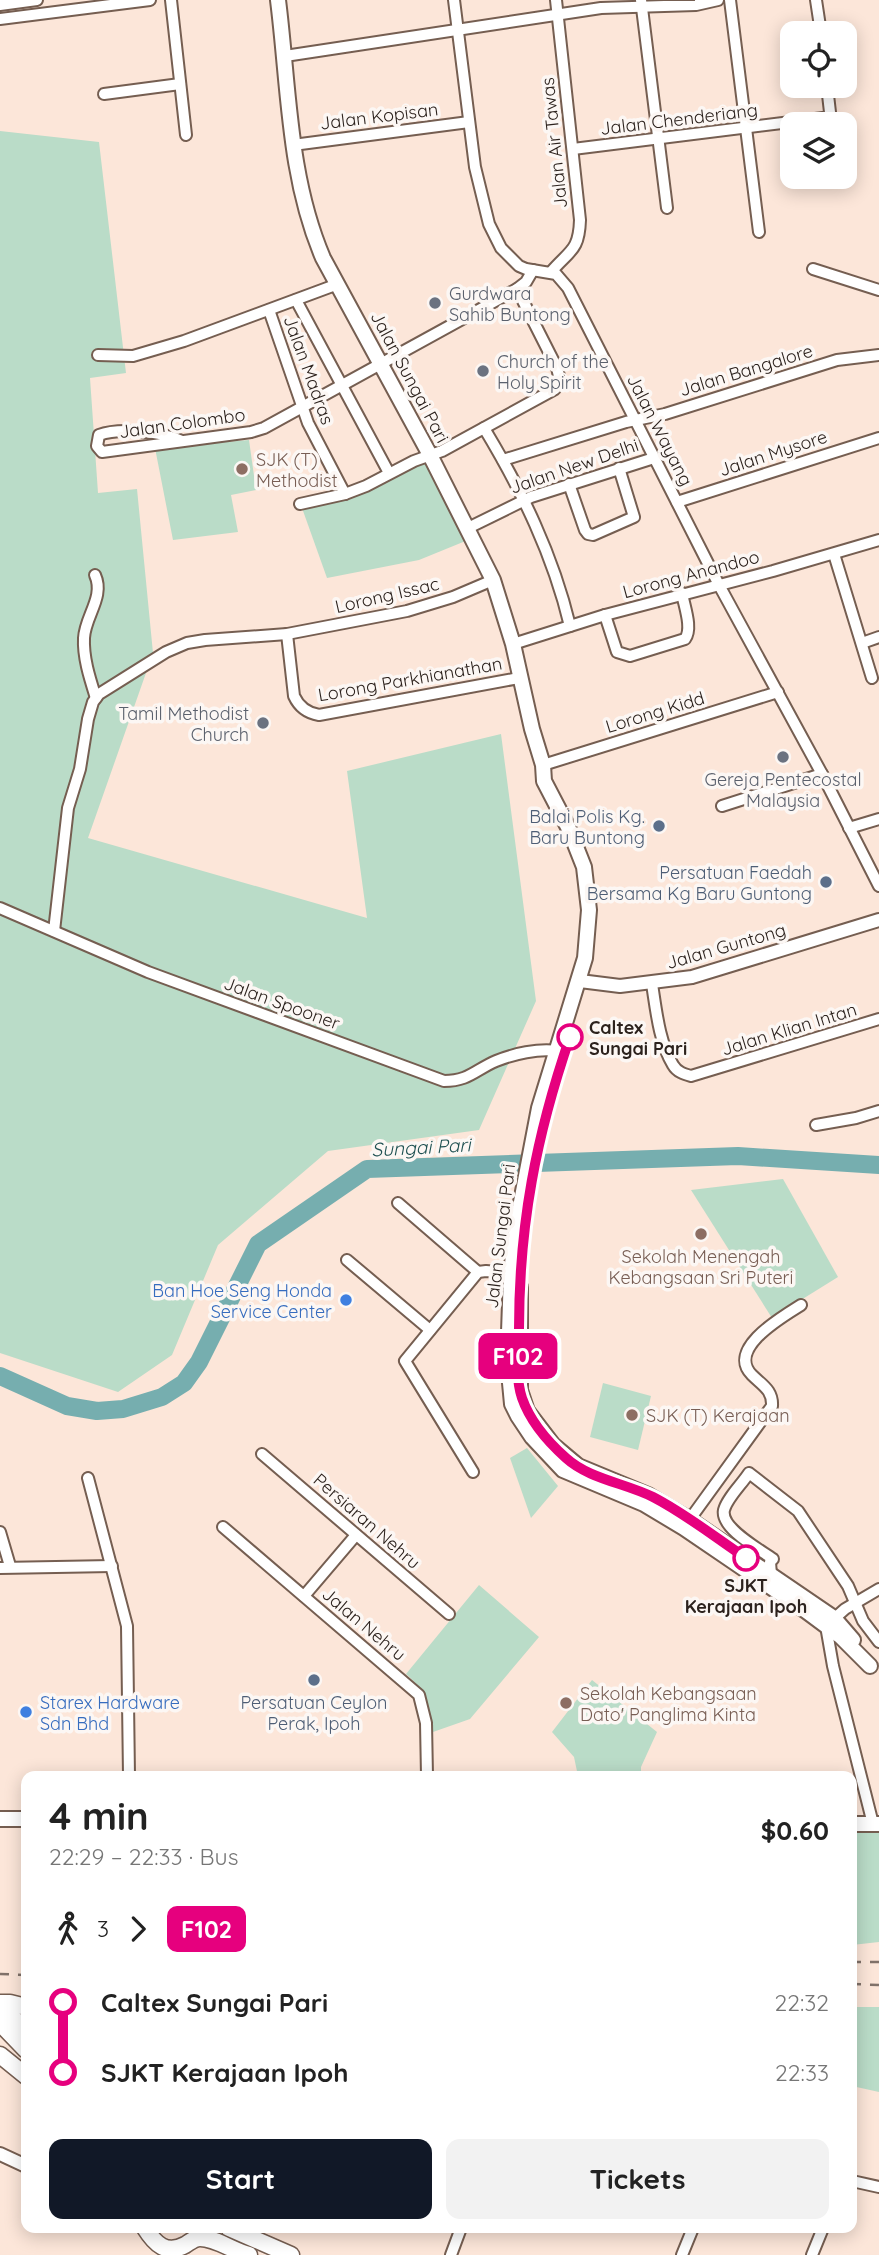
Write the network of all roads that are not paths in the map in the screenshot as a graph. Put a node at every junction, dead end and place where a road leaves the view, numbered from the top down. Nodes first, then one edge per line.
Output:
1 (37, 0) edge
2 (150, 0) edge
3 (171, 0) edge
4 (278, 0) edge
5 (454, 0) edge
6 (556, 0) edge
7 (718, 0) edge
8 (730, 0) edge
9 (816, 0) edge
10 (641, 3) edge
11 (0, 5) edge
12 (558, 15) junction
13 (0, 19) edge
14 (819, 21) edge
15 (457, 29) junction
16 (285, 56) junction
17 (180, 84) junction
18 (104, 94) dead end
19 (469, 122) junction
20 (780, 125) edge
21 (745, 128) junction
22 (186, 135) dead end
23 (659, 138) junction
24 (293, 145) junction
25 (573, 149) junction
26 (667, 208) dead end
27 (759, 232) dead end
28 (813, 269) dead end
29 (533, 270) junction
30 (551, 272) junction
31 (338, 284) junction
32 (516, 289) junction
33 (879, 290) edge
34 (296, 300) junction
35 (269, 310) junction
36 (99, 355) dead end
37 (879, 355) edge
38 (380, 364) junction
39 (341, 384) junction
40 (301, 407) junction
41 (635, 419) junction
42 (484, 428) junction
43 (879, 438) edge
44 (183, 441) junction
45 (430, 455) junction
46 (654, 458) junction
47 (503, 460) junction
48 (619, 468) junction
49 (389, 473) junction
50 (569, 484) junction
51 (345, 494) junction
52 (524, 499) junction
53 (677, 502) junction
54 (300, 504) dead end
55 (468, 527) junction
56 (879, 540) edge
57 (834, 554) junction
58 (95, 575) dead end
59 (493, 580) junction
60 (719, 585) junction
61 (682, 593) junction
62 (605, 615) junction
63 (570, 626) junction
64 (287, 634) junction
65 (879, 637) edge
66 (862, 643) junction
67 (513, 644) junction
68 (519, 678) junction
69 (872, 678) dead end
70 (778, 692) junction
71 (96, 698) junction
72 (542, 765) junction
73 (822, 774) junction
74 (722, 806) dead end
75 (879, 819) edge
76 (849, 828) junction
77 (879, 886) edge
78 (0, 908) edge
79 (879, 920) edge
80 (54, 931) junction
81 (584, 982) junction
82 (652, 984) junction
83 (879, 1019) edge
84 (557, 1051) junction
85 (542, 1109) junction
86 (879, 1111) edge
87 (816, 1125) dead end
88 (398, 1203) dead end
89 (347, 1260) dead end
90 (478, 1272) junction
91 (516, 1274) junction
92 (801, 1305) dead end
93 (430, 1330) junction
94 (262, 1454) dead end
95 (473, 1472) dead end
96 (88, 1478) dead end
97 (687, 1524) junction
98 (728, 1526) junction
99 (223, 1527) dead end
100 (0, 1532) edge
101 (356, 1535) junction
102 (718, 1539) junction
103 (112, 1566) junction
104 (5, 1567) edge
105 (771, 1575) junction
106 (879, 1590) edge
107 (304, 1596) junction
108 (855, 1603) junction
109 (449, 1615) dead end
110 (830, 1622) junction
111 (879, 1642) edge
112 (875, 1672) edge
113 (129, 1771) edge
114 (427, 1771) edge
115 (0, 1819) edge
116 (21, 1819) edge
117 (857, 1824) edge
118 (876, 1824) edge
119 (0, 2004) edge
120 (21, 2006) edge
121 (0, 2023) edge
122 (21, 2026) edge
123 (21, 2045) edge
124 (0, 2055) edge
125 (21, 2072) edge
126 (0, 2154) edge
127 (21, 2164) edge
128 (857, 2182) edge
129 (879, 2187) edge
130 (148, 2233) edge
131 (156, 2233) edge
132 (185, 2233) edge
133 (214, 2233) edge
134 (459, 2233) edge
135 (691, 2233) edge
136 (821, 2233) edge
137 (247, 2244) edge
138 (163, 2252) edge
139 (292, 2255) edge
140 (451, 2255) edge
141 (682, 2255) edge
142 (812, 2255) edge

1 - 11 street
2 - 13 street
3 - 17 street
4 - 16 main road, Jalan Sungai Pari
5 - 15 street
6 - 12 street, Jalan Air Tawas
7 - 10 street
8 - 21 street
9 - 14 street
10 - 12 street
10 - 23 street
12 - 15 street
12 - 25 street, Jalan Air Tawas
15 - 16 street
15 - 19 street
16 - 24 main road, Jalan Sungai Pari
17 - 18 street
17 - 22 street
19 - 24 street, Jalan Kopisan
19 - 29 street
20 - 21 street, Jalan Chenderiang
21 - 23 street, Jalan Chenderiang
21 - 27 street
23 - 25 street, Jalan Chenderiang
23 - 26 street
24 - 31 main road, Jalan Sungai Pari
25 - 30 street, Jalan Air Tawas
28 - 33 street
29 - 30 street
29 - 32 street, Jalan Colombo
30 - 41 street, Jalan Wayang
31 - 34 street
31 - 38 main road, Jalan Sungai Pari
32 - 38 street, Jalan Colombo
32 - 42 street
34 - 35 street
34 - 39 street
35 - 36 street
35 - 40 street, Jalan Madras
37 - 41 street, Jalan Bangalore
38 - 39 street, Jalan Colombo
38 - 45 main road, Jalan Sungai Pari
39 - 40 street, Jalan Colombo
39 - 49 street
40 - 44 street, Jalan Colombo
40 - 51 street, Jalan Madras
41 - 46 street, Jalan Wayang
41 - 47 street, Jalan Bangalore
42 - 45 street
42 - 47 street
43 - 53 street, Jalan Mysore
44 - 44 street, Jalan Colombo
45 - 49 street
45 - 55 main road, Jalan Sungai Pari
46 - 48 street, Jalan New Delhi
46 - 53 street, Jalan Wayang
47 - 52 street
48 - 50 street, Jalan New Delhi
48 - 50 street
49 - 51 street
50 - 52 street, Jalan New Delhi
51 - 54 street
52 - 55 street, Jalan New Delhi
52 - 63 street
53 - 60 street, Jalan Wayang
55 - 59 main road, Jalan Sungai Pari
56 - 57 street, Lorong Anandoo
57 - 60 street, Lorong Anandoo
57 - 66 street
58 - 71 street
59 - 64 street, Lorong Issac
59 - 67 main road, Jalan Sungai Pari
60 - 61 street, Lorong Anandoo
60 - 70 street, Jalan Wayang
61 - 62 street, Lorong Anandoo
61 - 62 street
62 - 63 street, Lorong Anandoo
63 - 67 street, Lorong Anandoo
64 - 68 street, Lorong Parkhianathan
64 - 71 street, Lorong Issac
65 - 66 street
66 - 69 street
67 - 68 main road, Jalan Sungai Pari
68 - 72 main road, Jalan Sungai Pari
70 - 72 street, Lorong Kidd
70 - 73 street, Jalan Wayang
71 - 80 street
72 - 81 main road, Jalan Sungai Pari
73 - 74 street
73 - 76 street, Jalan Wayang
75 - 76 street
76 - 77 street, Jalan Wayang
78 - 80 street, Jalan Spooner
79 - 82 street, Jalan Guntong
80 - 84 street, Jalan Spooner
81 - 82 street, Jalan Guntong
81 - 84 main road, Jalan Sungai Pari
81 - 85 main road, Jalan Sungai Pari
82 - 83 street, Jalan Klian Intan
84 - 85 main road, Jalan Sungai Pari
85 - 91 main road, Jalan Sungai Pari
86 - 87 street
88 - 90 street
89 - 93 street
90 - 91 street
90 - 93 street
91 - 97 main road, Jalan Sungai Pari
92 - 97 street
93 - 95 street
94 - 101 street, Persiaran Nehru
96 - 103 street
97 - 102 main road, Jalan Sungai Pari
97 - 110 main road, Jalan Sungai Pari
98 - 102 street
98 - 105 street
98 - 108 street
99 - 107 street, Jalan Nehru
100 - 104 street
101 - 107 street
101 - 109 street, Persiaran Nehru
102 - 105 main road, Jalan Sungai Pari
103 - 104 street
103 - 113 street
105 - 110 main road, Jalan Sungai Pari
106 - 108 street
107 - 114 street, Jalan Nehru
108 - 110 street
108 - 111 street
110 - 112 main road, Jalan Sungai Pari
110 - 118 street
115 - 116 main road
117 - 118 main road
119 - 120 main road
119 - 122 main road
121 - 123 main road
124 - 125 main road
126 - 127 street
128 - 129 street
130 - 138 main road
131 - 132 main road
133 - 137 main road
134 - 140 street
135 - 141 street
136 - 142 street
137 - 138 main road
137 - 139 main road

